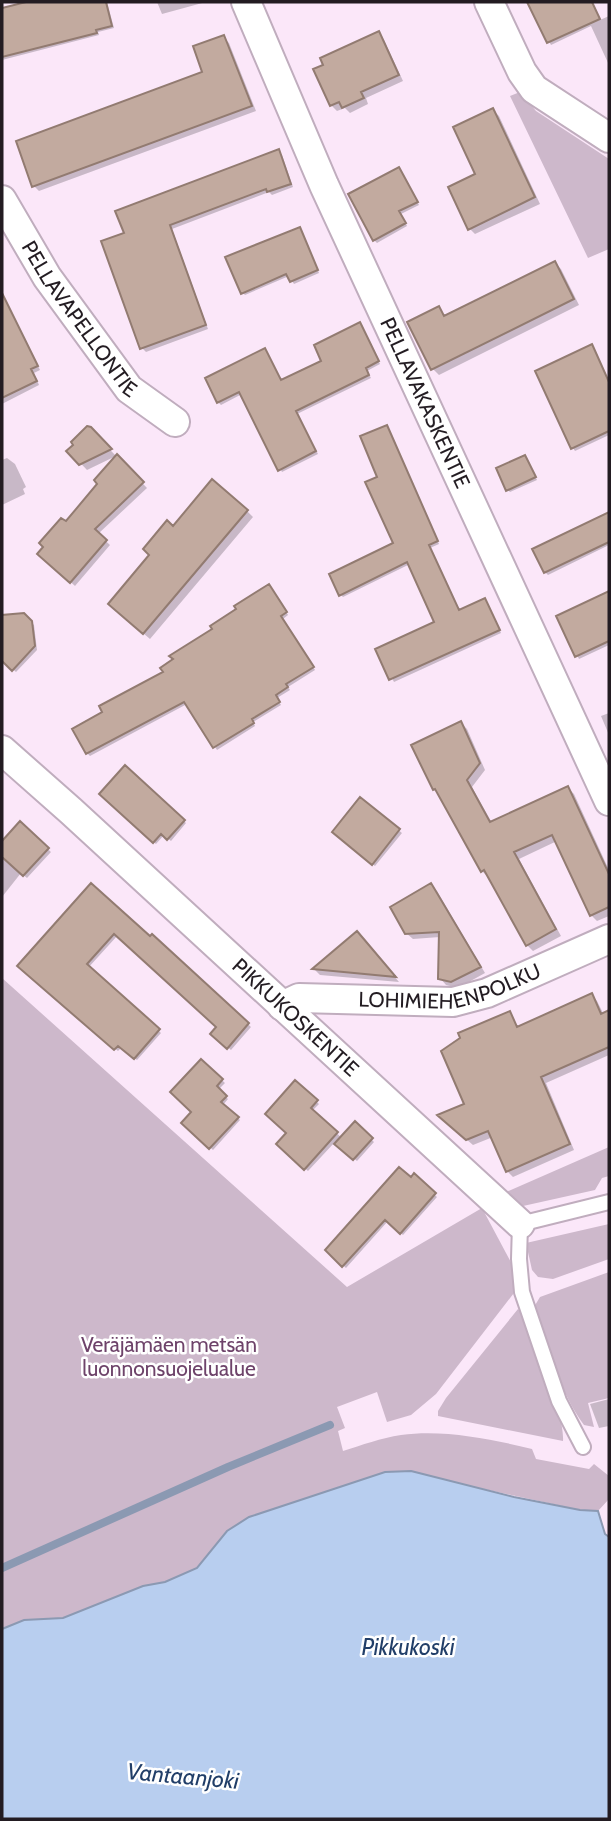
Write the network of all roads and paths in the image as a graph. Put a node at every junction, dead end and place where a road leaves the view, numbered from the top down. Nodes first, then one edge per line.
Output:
1 (246, 2) edge
2 (489, 2) edge
3 (609, 138) edge
4 (2, 200) edge
5 (175, 422) dead end
6 (2, 750) edge
7 (609, 801) edge
8 (609, 939) edge
9 (282, 1006) junction
10 (609, 1202) edge
11 (520, 1224) junction
12 (583, 1447) dead end

1 - 7 street, PELLAVAKASKENTIE
2 - 3 street
4 - 5 street, PELLAVAPELLONTIE
6 - 9 street, PIKKUKOSKENTIE
8 - 9 street, LOHIMIEHENPOLKU
9 - 11 street, PIKKUKOSKENTIE
10 - 11 lane
11 - 12 lane

